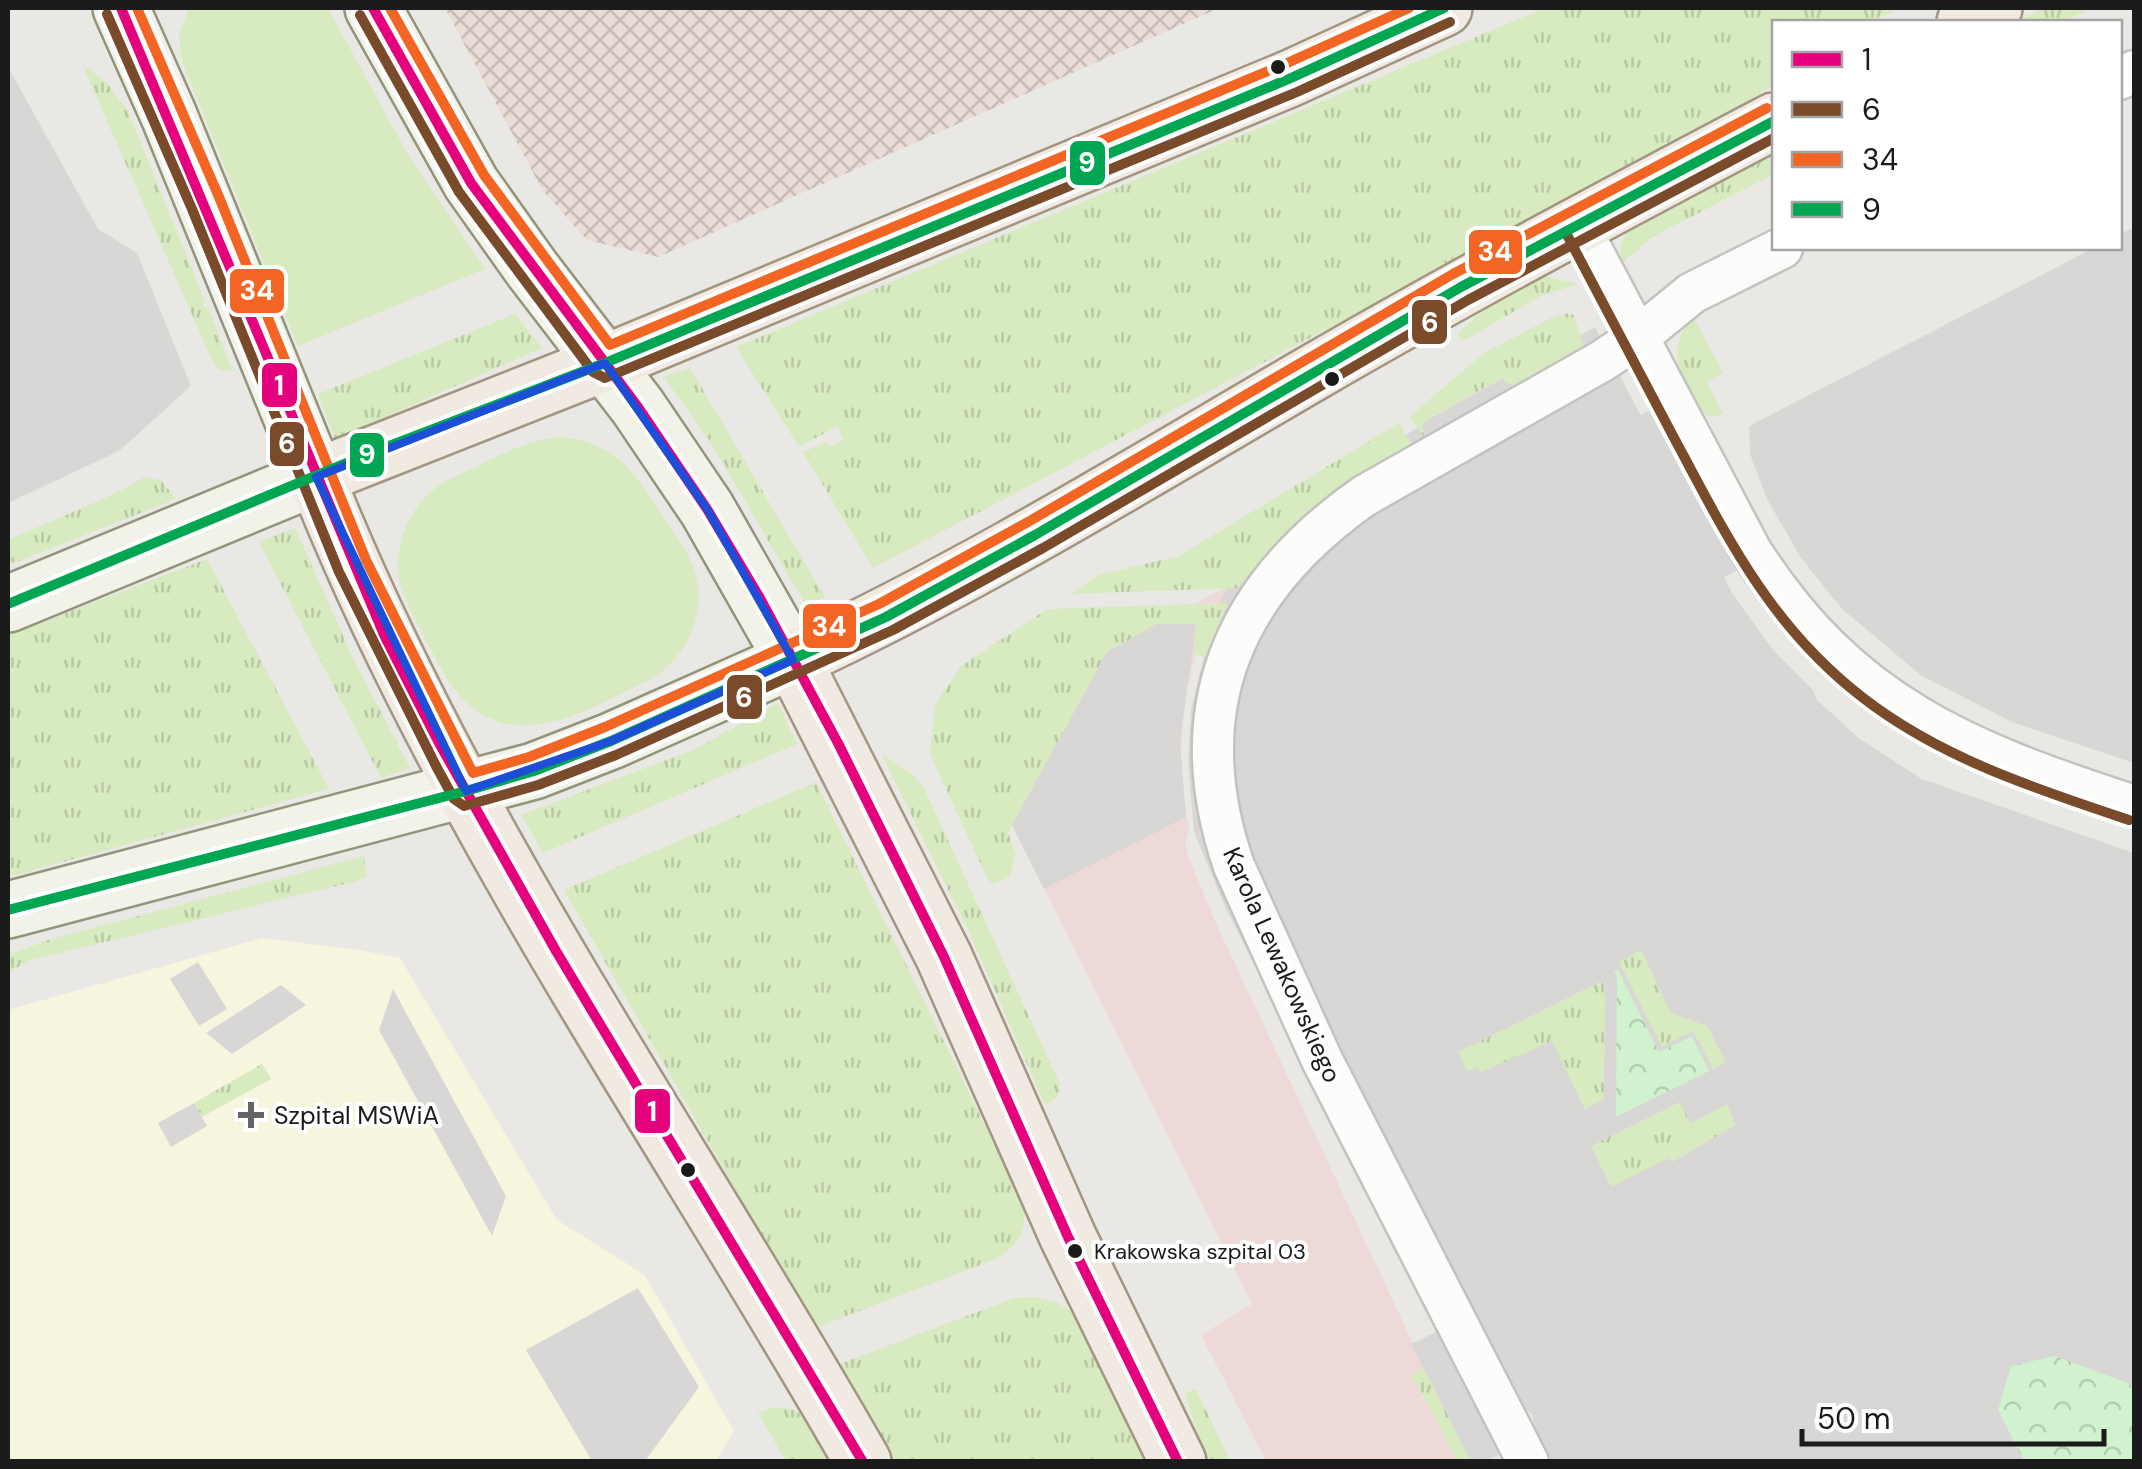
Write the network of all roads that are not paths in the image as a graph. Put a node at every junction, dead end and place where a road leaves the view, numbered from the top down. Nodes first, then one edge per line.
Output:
1 (373, 8) edge
2 (1444, 8) edge
3 (1994, 8) edge
4 (126, 9) edge
5 (1969, 20) edge
6 (1772, 122) edge
7 (1579, 226) junction
8 (1778, 250) edge
9 (1638, 337) junction
10 (605, 363) junction
11 (316, 476) junction
12 (8, 604) edge
13 (793, 660) junction
14 (466, 791) junction
15 (2134, 806) edge
16 (8, 910) edge
17 (863, 1462) edge
18 (1178, 1462) edge
19 (1528, 1462) edge

1 - 10 main road
2 - 10 main road
3 - 5 main road
4 - 11 main road
6 - 7 main road
7 - 9 street
7 - 13 main road
8 - 9 street, Karola Lewakowskiego
9 - 15 street
9 - 19 street, Karola Lewakowskiego
10 - 11 main road
10 - 13 main road
11 - 12 main road
11 - 14 main road
13 - 14 main road
13 - 18 main road
14 - 16 main road
14 - 17 main road

